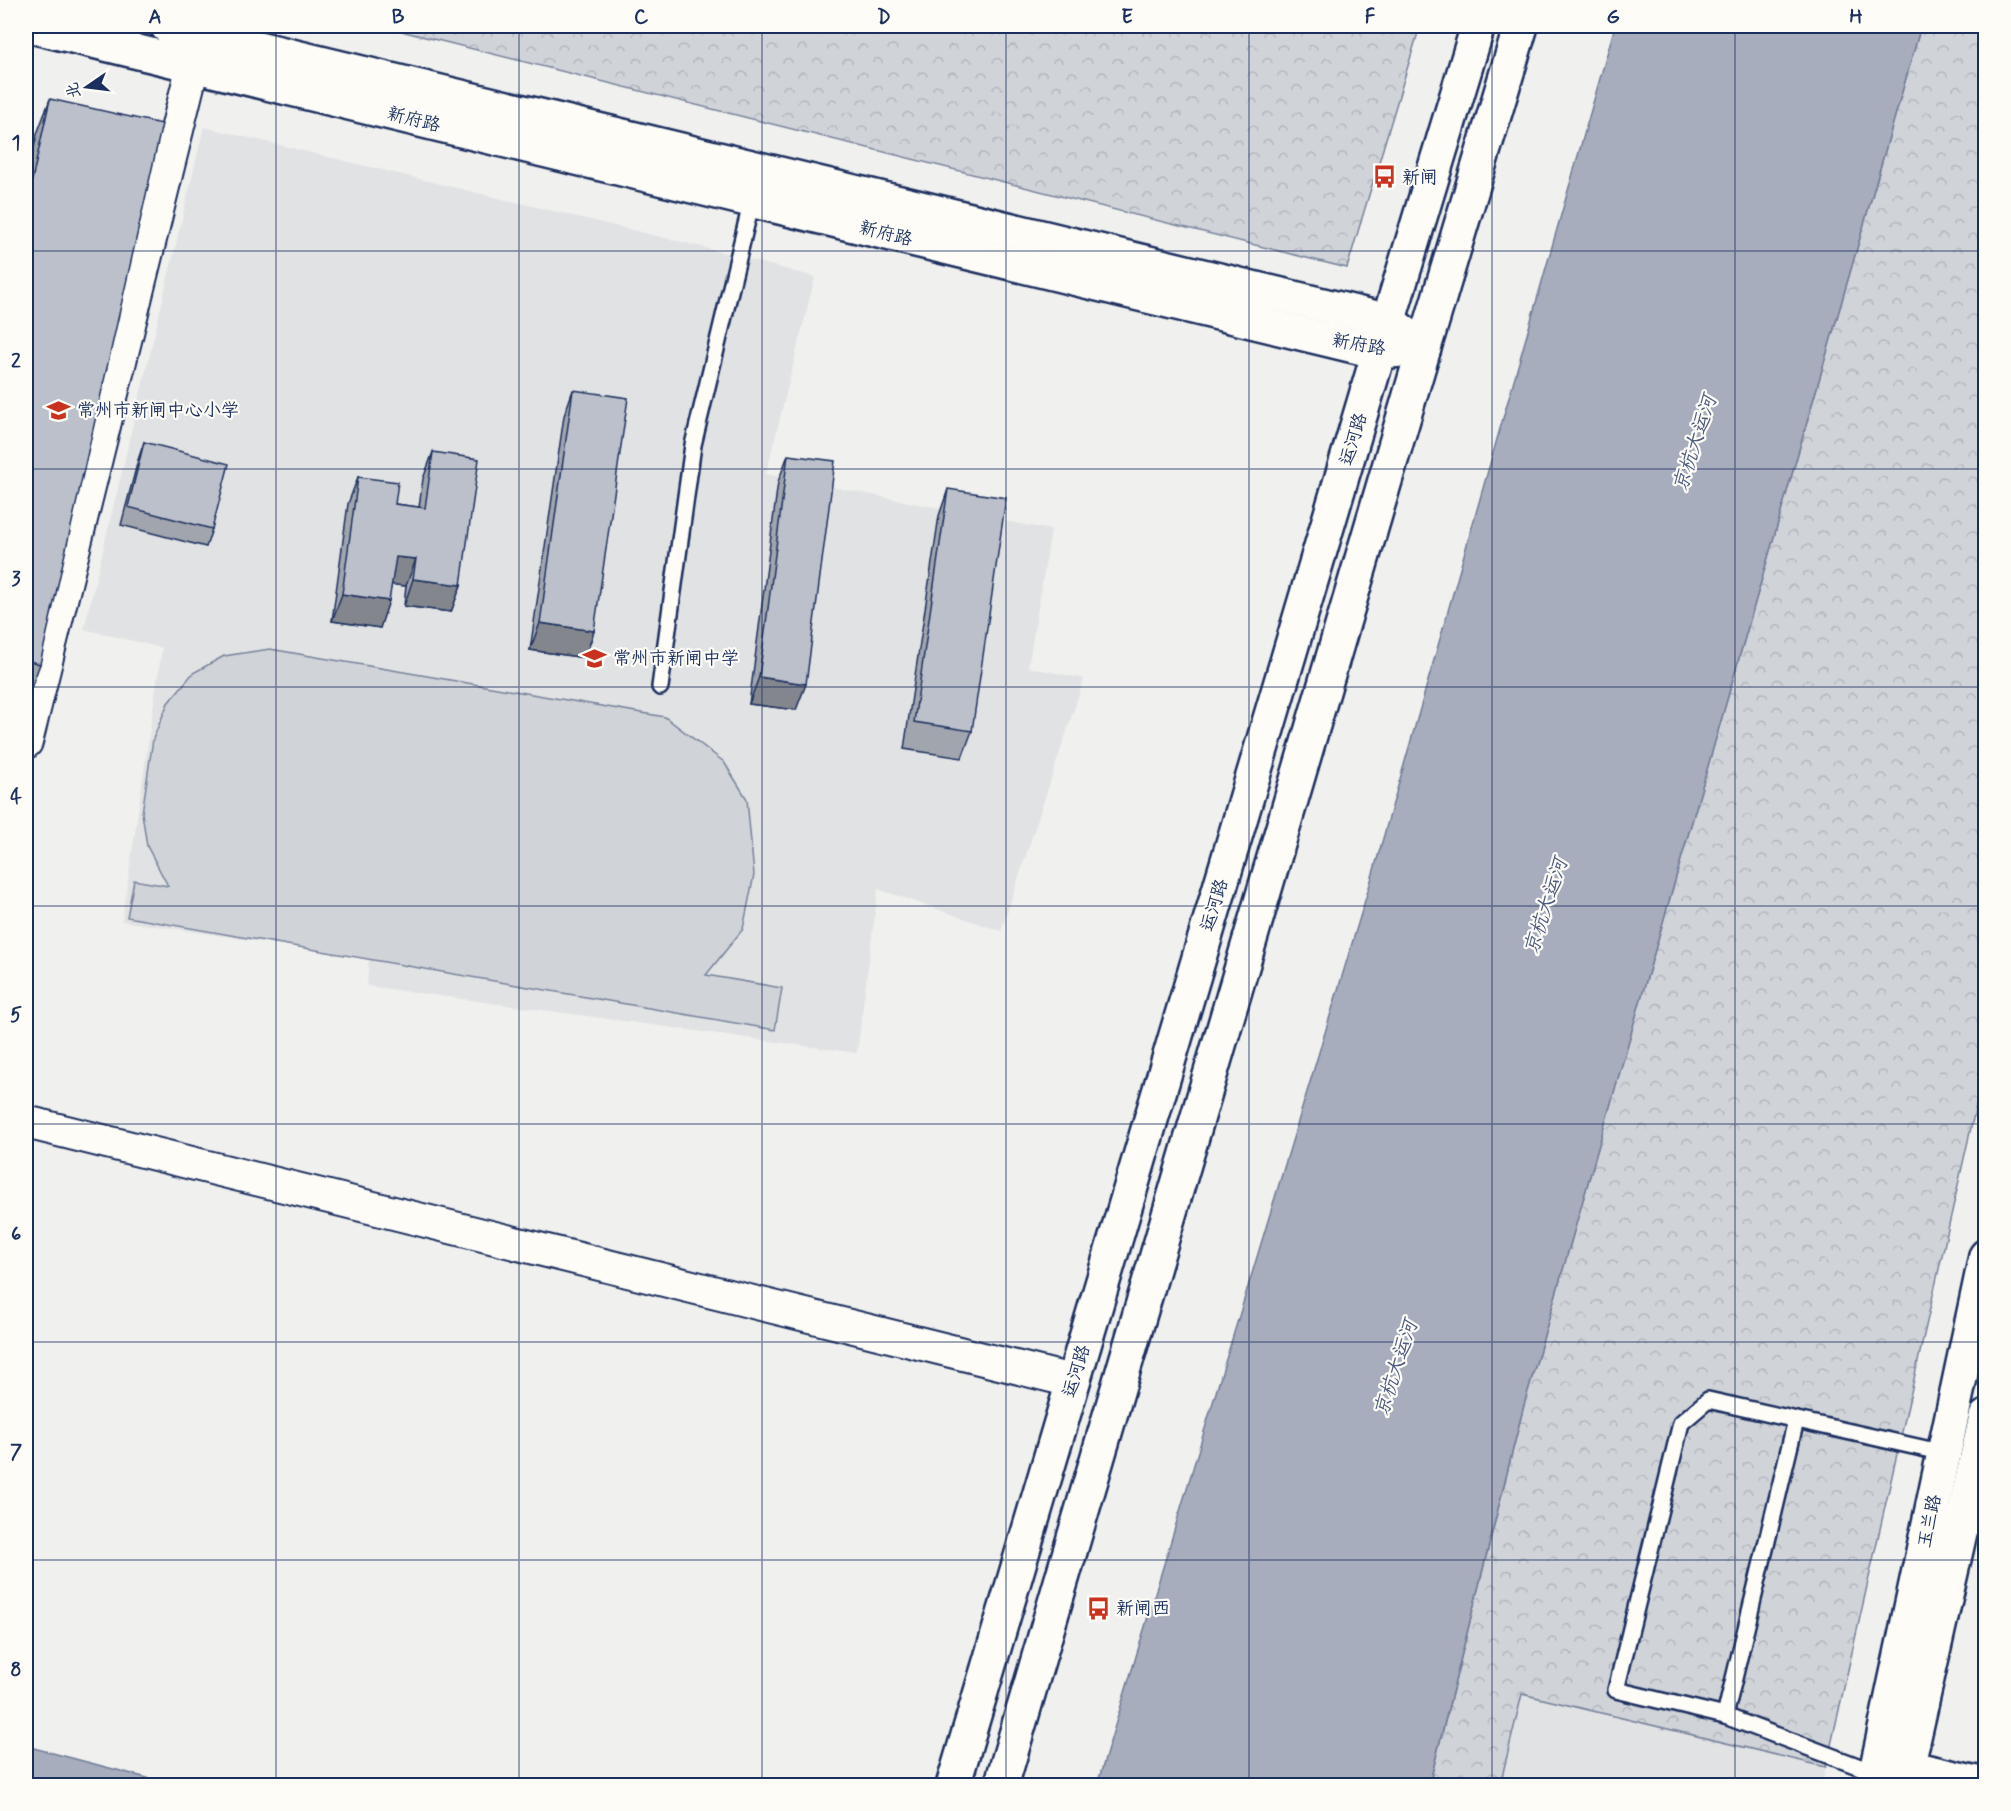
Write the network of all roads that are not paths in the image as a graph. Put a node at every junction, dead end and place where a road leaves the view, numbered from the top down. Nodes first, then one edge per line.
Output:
1 (31, 26) edge
2 (167, 26) edge
3 (1478, 26) edge
4 (1521, 26) edge
5 (193, 65) junction
6 (752, 200) junction
7 (1389, 321) junction
8 (1424, 348) junction
9 (1379, 352) junction
10 (660, 687) dead end
11 (26, 742) edge
12 (26, 1122) edge
13 (1986, 1256) edge
14 (1072, 1382) junction
15 (1986, 1417) edge
16 (1796, 1420) junction
17 (1944, 1453) junction
18 (1725, 1716) junction
19 (1890, 1779) edge
20 (952, 1785) edge
21 (1000, 1785) edge
22 (1986, 1785) edge

1 - 5 street, 新府路
2 - 7 street, 新府路
3 - 7 street, 运河路
4 - 8 street
5 - 6 street, 新府路
5 - 11 street
6 - 9 street, 新府路
6 - 10 lane
7 - 8 street, 新府路
7 - 9 street, 运河路
8 - 9 street, 新府路
8 - 21 street
9 - 14 street, 运河路
12 - 14 street
13 - 17 street, 玉兰路
14 - 20 street, 运河路
15 - 19 street, 玉兰路
16 - 17 lane
16 - 18 lane
16 - 18 lane
17 - 19 street, 玉兰路
18 - 19 lane
19 - 22 street

